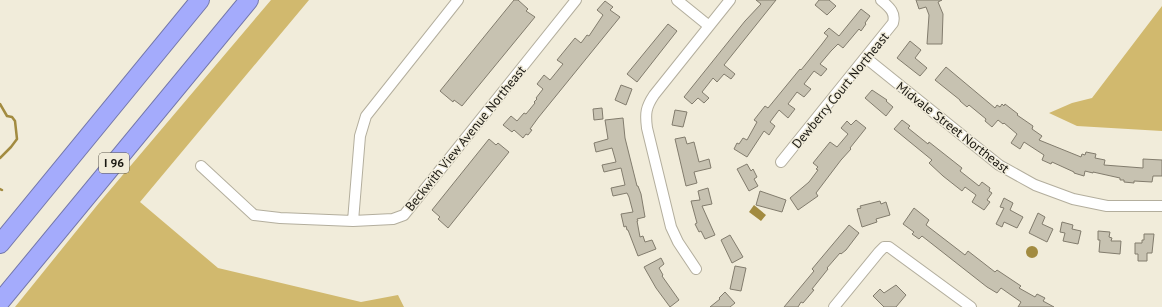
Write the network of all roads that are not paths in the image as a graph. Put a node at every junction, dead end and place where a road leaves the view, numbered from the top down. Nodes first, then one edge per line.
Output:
1 (200, 0) edge
2 (249, 0) edge
3 (458, 0) edge
4 (576, 0) edge
5 (677, 0) edge
6 (730, 0) edge
7 (881, 0) edge
8 (709, 26) junction
9 (866, 58) junction
10 (781, 162) dead end
11 (201, 166) dead end
12 (1162, 206) edge
13 (353, 221) junction
14 (0, 244) edge
15 (696, 269) dead end
16 (0, 302) edge
17 (834, 307) edge
18 (971, 307) edge

1 - 14 highway, I 96
2 - 16 highway, I 96
3 - 13 street
4 - 13 street, Beckwith View Avenue Northeast
5 - 8 street
6 - 8 street
7 - 9 street, Dewberry Court Northeast
8 - 15 street
9 - 10 street, Dewberry Court Northeast
9 - 12 street, Midvale Street Northeast
11 - 13 street, Beckwith View Avenue Northeast
17 - 18 street

